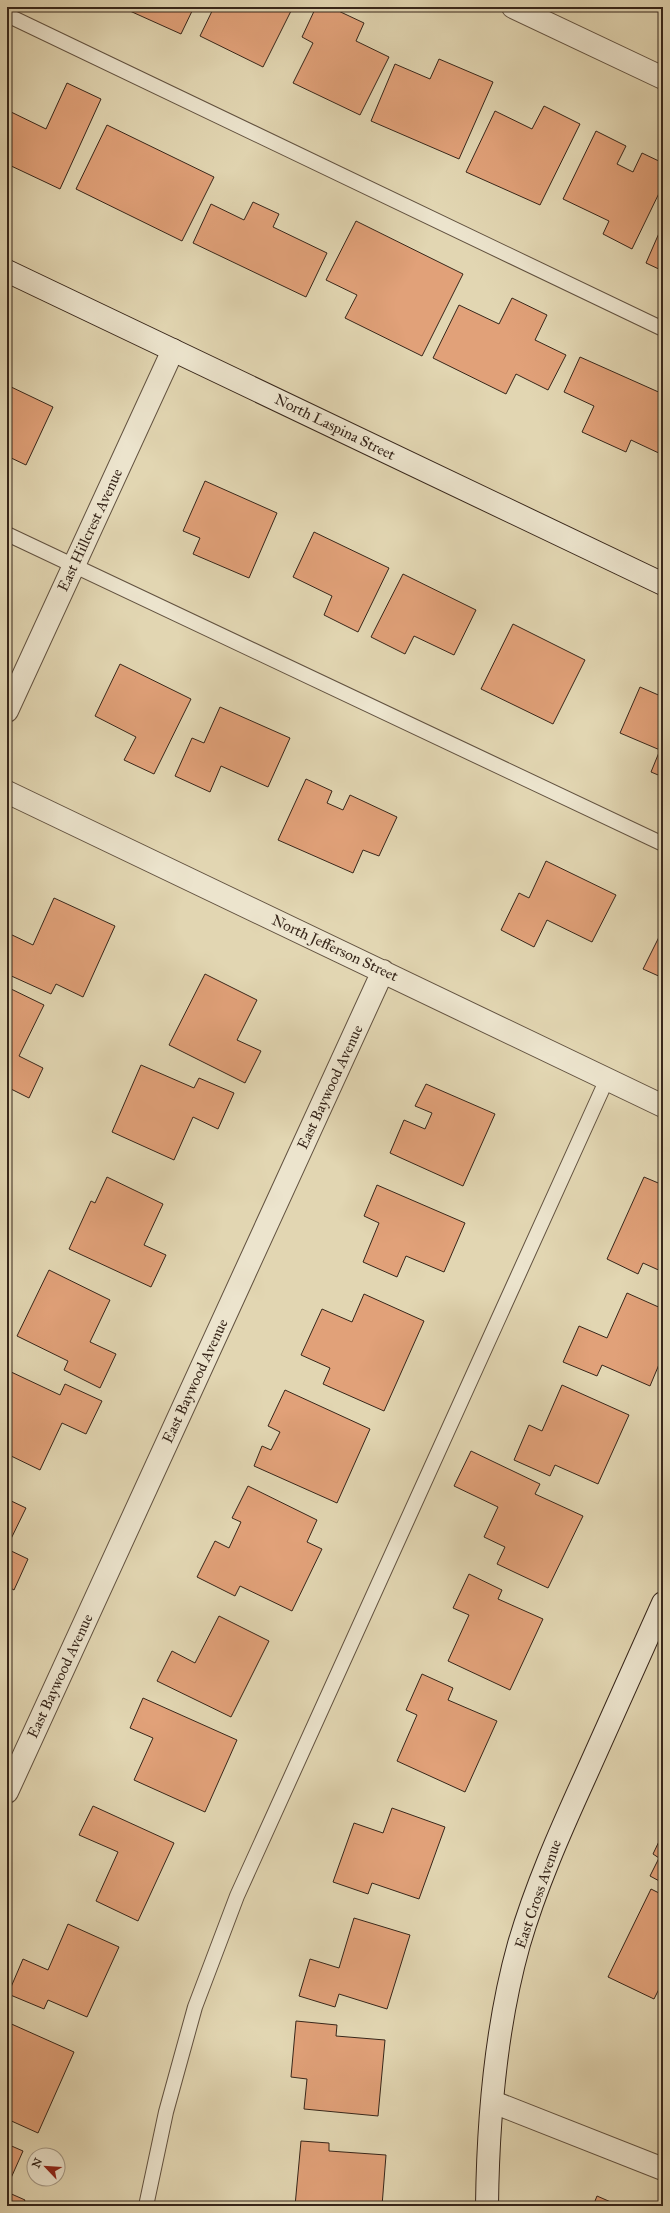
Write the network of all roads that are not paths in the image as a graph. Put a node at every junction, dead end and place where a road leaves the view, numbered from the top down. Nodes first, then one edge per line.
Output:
1 (514, 7) edge
2 (7, 15) edge
3 (663, 78) edge
4 (7, 271) edge
5 (663, 329) edge
6 (173, 350) junction
7 (7, 534) edge
8 (74, 566) junction
9 (663, 584) edge
10 (7, 711) edge
11 (7, 792) edge
12 (663, 844) edge
13 (383, 971) junction
14 (607, 1079) junction
15 (663, 1106) edge
16 (663, 1602) edge
17 (7, 1792) edge
18 (492, 2102) junction
19 (663, 2169) edge
20 (146, 2206) edge
21 (487, 2206) edge

1 - 3 street
2 - 5 lane
4 - 6 street, North Laspina Street
6 - 8 street, East Hillcrest Avenue
6 - 9 street, North Laspina Street
7 - 8 lane
8 - 10 street, East Hillcrest Avenue
8 - 12 lane
11 - 13 street, North Jefferson Street
13 - 14 street, North Jefferson Street
13 - 17 street, East Baywood Avenue
14 - 15 street, North Jefferson Street
14 - 20 lane
16 - 18 street, East Cross Avenue
18 - 19 street
18 - 21 street, East Cross Avenue

